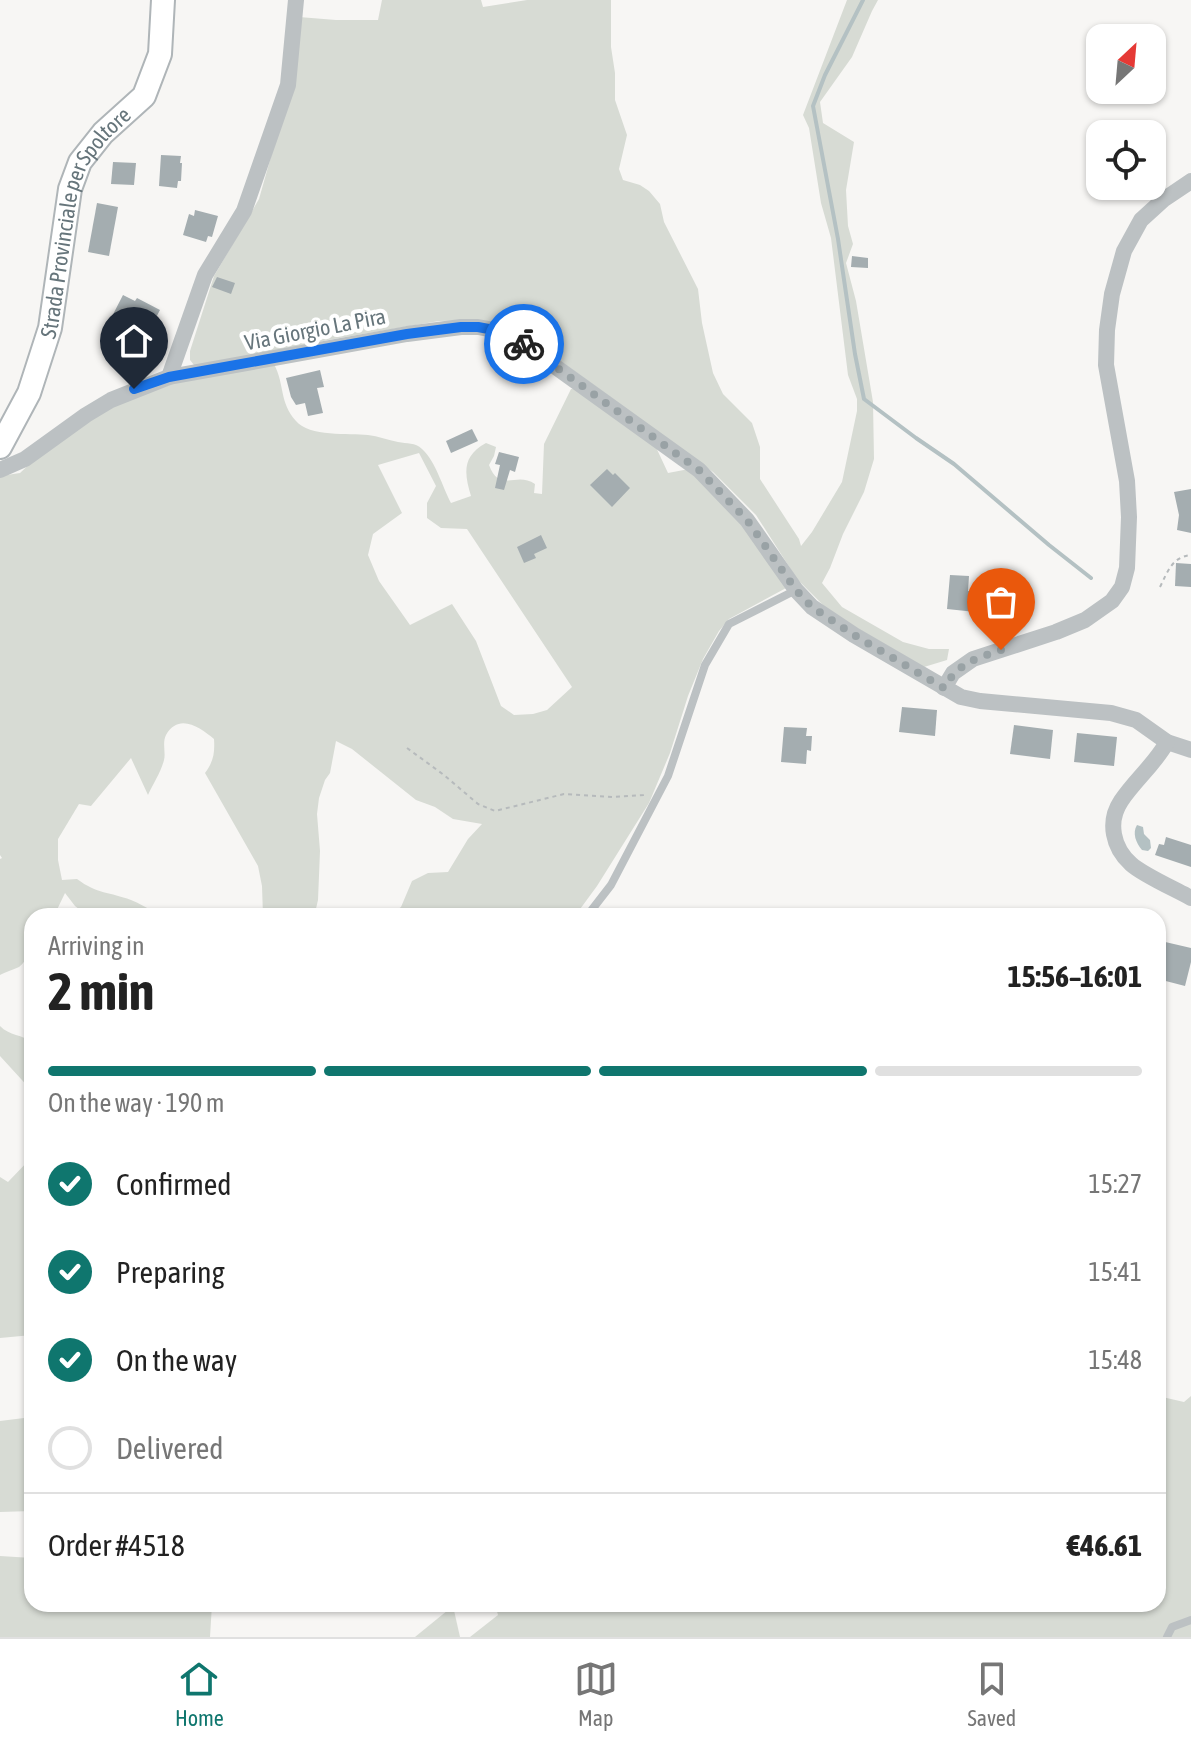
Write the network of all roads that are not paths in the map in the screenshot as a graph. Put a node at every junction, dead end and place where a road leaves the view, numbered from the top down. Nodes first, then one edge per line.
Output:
1 (163, 0) edge
2 (296, 0) edge
3 (1191, 181) edge
4 (169, 377) junction
5 (0, 447) edge
6 (0, 470) edge
7 (796, 590) junction
8 (944, 688) junction
9 (1167, 742) junction
10 (1191, 750) edge
11 (1191, 898) edge
12 (593, 908) edge
13 (1191, 1620) edge
14 (1167, 1637) edge

1 - 5 street, Strada Provinciale per Spoltore
2 - 4 street
3 - 8 street
4 - 6 street, Via Giorgio La Pira
4 - 7 street, Via Giorgio La Pira
7 - 8 street, Via Giorgio La Pira
7 - 12 lane
8 - 9 street, Via Giorgio La Pira
9 - 10 street, Via Giorgio La Pira
9 - 11 street
13 - 14 lane

